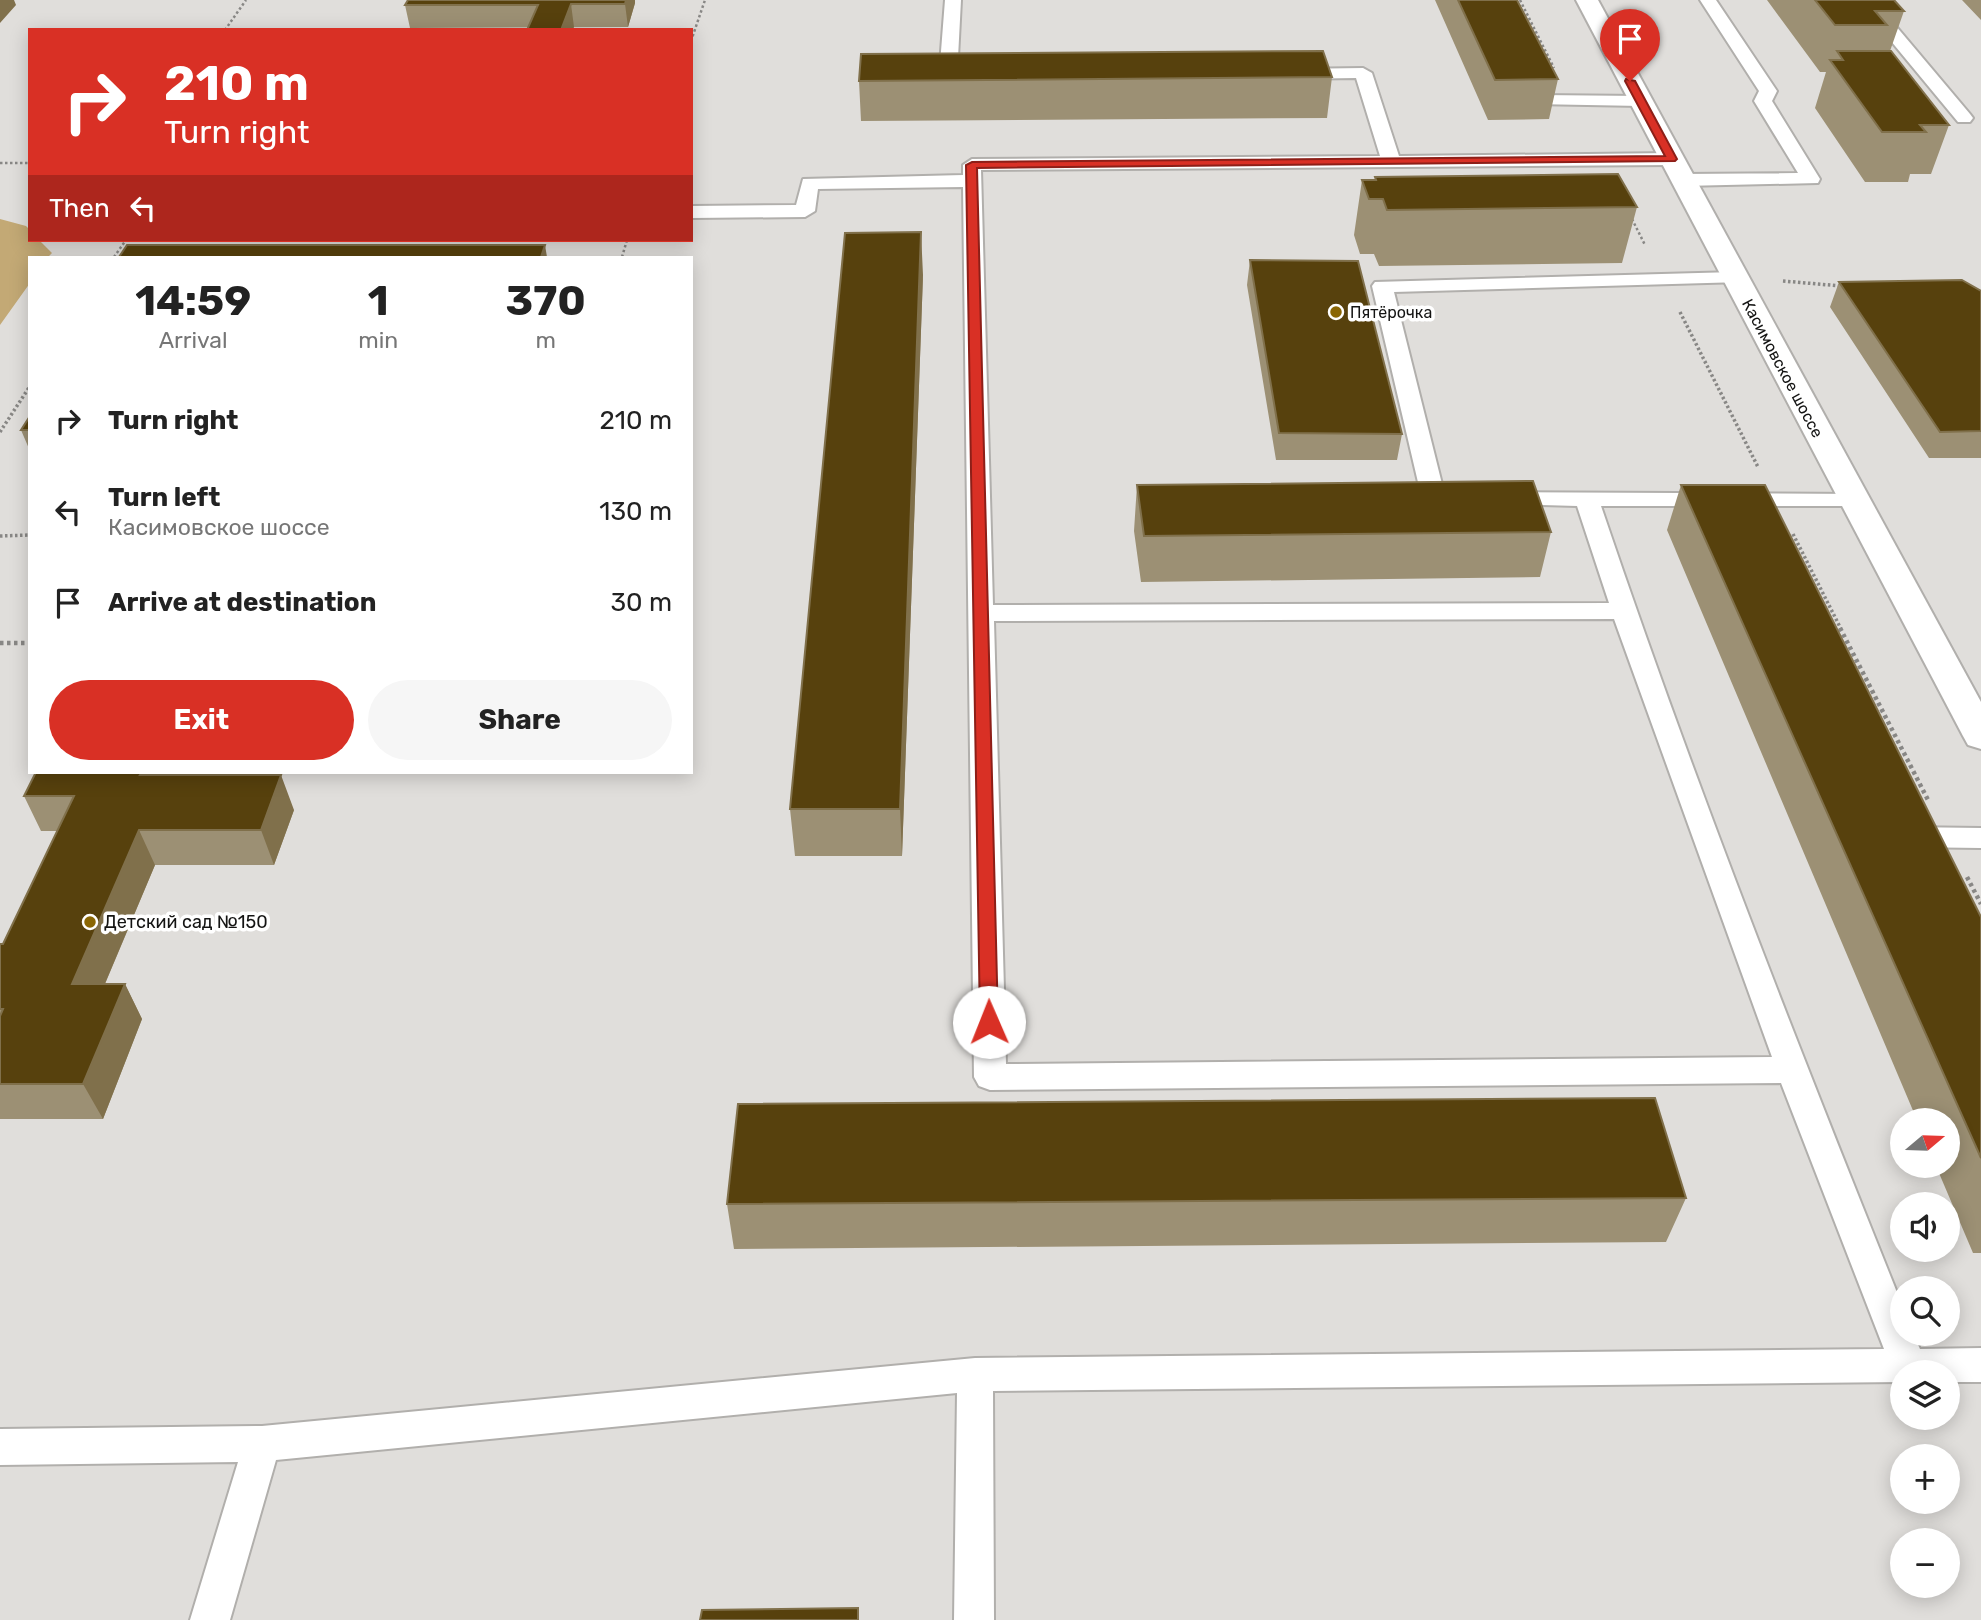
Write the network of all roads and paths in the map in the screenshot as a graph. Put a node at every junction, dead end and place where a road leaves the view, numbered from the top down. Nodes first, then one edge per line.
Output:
1 (246, 0) edge
2 (705, 0) edge
3 (953, 0) edge
4 (1520, 0) edge
5 (1587, 0) edge
6 (1708, 0) edge
7 (1865, 0) edge
8 (226, 28) edge
9 (693, 35) edge
10 (1280, 74) edge
11 (948, 77) edge
12 (1539, 100) edge
13 (1571, 100) junction
14 (1641, 101) junction
15 (1964, 118) dead end
16 (1601, 160) junction
17 (1391, 161) junction
18 (0, 163) edge
19 (28, 163) edge
20 (1677, 169) junction
21 (972, 181) junction
22 (693, 212) edge
23 (1735, 278) junction
24 (1663, 279) junction
25 (1844, 286) edge
26 (28, 389) edge
27 (0, 432) edge
28 (1587, 499) junction
29 (1775, 499) junction
30 (1853, 499) junction
31 (0, 536) edge
32 (28, 536) edge
33 (1624, 611) junction
34 (981, 613) junction
35 (0, 643) edge
36 (28, 643) edge
37 (1981, 736) edge
38 (1896, 837) edge
39 (1947, 838) junction
40 (1981, 838) edge
41 (1981, 904) edge
42 (1792, 1070) junction
43 (1906, 1360) edge
44 (1890, 1365) edge
45 (1960, 1366) edge
46 (1981, 1366) edge
47 (975, 1375) junction
48 (262, 1444) junction
49 (0, 1447) edge
50 (211, 1620) edge
51 (974, 1620) edge

1 - 8 path
2 - 9 path
3 - 11 lane
4 - 13 path
5 - 14 street, Касимовское шоссе
6 - 20 lane
7 - 15 lane
10 - 17 lane
12 - 13 lane
13 - 14 lane
14 - 20 street, Касимовское шоссе
16 - 17 lane
16 - 20 lane
16 - 24 path
17 - 21 lane
18 - 19 path
20 - 23 street, Касимовское шоссе
21 - 22 lane
21 - 34 lane
23 - 24 lane
23 - 25 path
23 - 30 street, Касимовское шоссе
24 - 28 lane
24 - 29 path
26 - 27 path
28 - 29 lane
28 - 33 lane
29 - 30 lane
29 - 39 path
30 - 37 street, Касимовское шоссе
31 - 32 path
33 - 34 lane
33 - 42 lane
34 - 42 lane
35 - 36 path
38 - 39 lane
39 - 40 lane
39 - 41 path
42 - 43 lane
44 - 47 lane
45 - 46 lane
47 - 48 lane
47 - 51 lane
48 - 49 lane
48 - 50 lane

